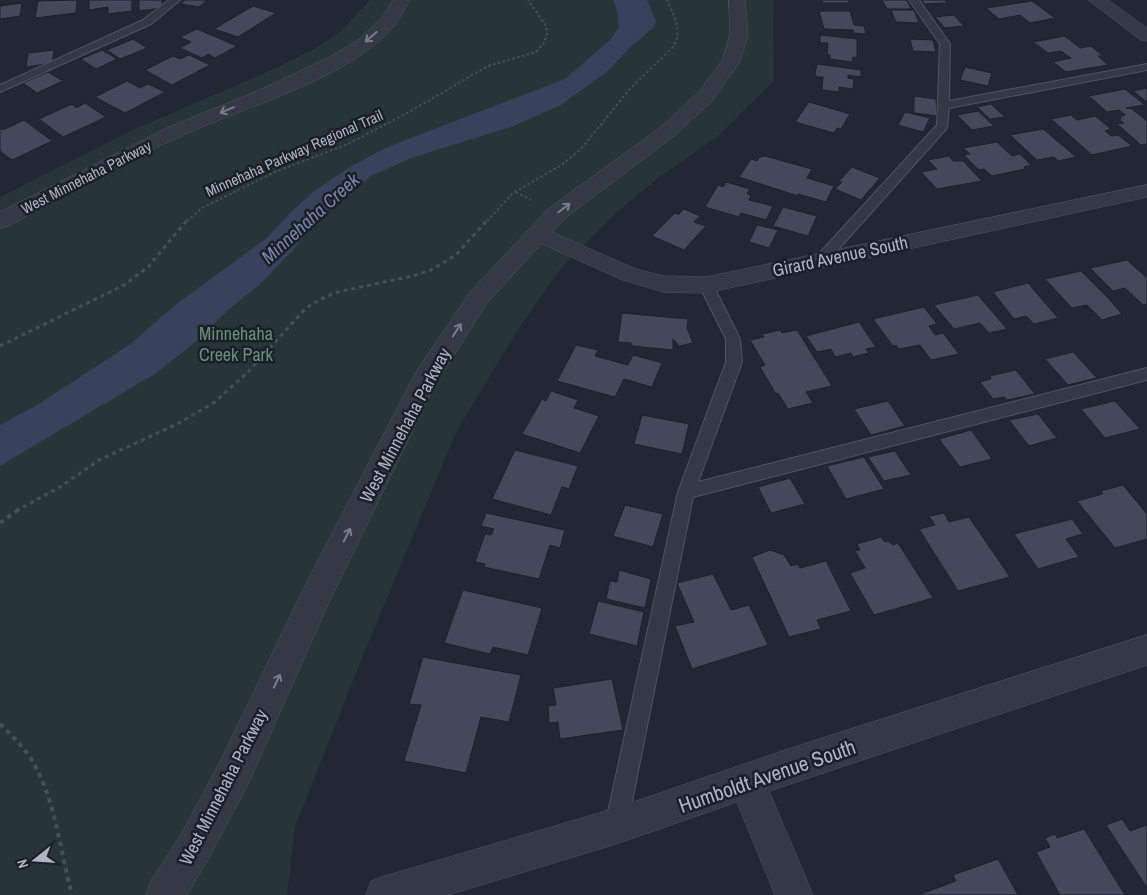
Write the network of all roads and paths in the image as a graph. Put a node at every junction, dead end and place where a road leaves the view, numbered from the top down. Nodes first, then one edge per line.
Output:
1 (175, 0) edge
2 (402, 0) edge
3 (528, 0) edge
4 (667, 0) edge
5 (737, 0) edge
6 (914, 0) edge
7 (1097, 0) edge
8 (1147, 36) edge
9 (1147, 67) edge
10 (0, 89) edge
11 (945, 105) junction
12 (1147, 191) edge
13 (0, 221) edge
14 (540, 234) junction
15 (822, 259) junction
16 (706, 285) junction
17 (0, 346) edge
18 (1147, 374) edge
19 (686, 492) junction
20 (0, 523) edge
21 (1147, 650) edge
22 (0, 724) edge
23 (746, 782) junction
24 (616, 826) junction
25 (72, 895) edge
26 (166, 895) edge
27 (385, 895) edge
28 (794, 895) edge

1 - 10 lane
2 -> 13 street, West Minnehaha Parkway
3 - 17 path, Minnehaha Parkway Regional Trail
4 - 20 path
14 -> 5 street, West Minnehaha Parkway
6 - 11 lane
7 - 8 street
9 - 11 lane
11 - 15 lane
12 - 15 street, Girard Avenue South
14 - 16 street, Girard Avenue South
26 -> 14 street, West Minnehaha Parkway
15 - 16 street, Girard Avenue South
16 - 19 lane
18 - 19 lane
19 - 24 lane
21 - 23 street, Humboldt Avenue South
22 - 25 path
23 - 24 street, Humboldt Avenue South
23 - 28 street
24 - 27 street, Humboldt Avenue South

